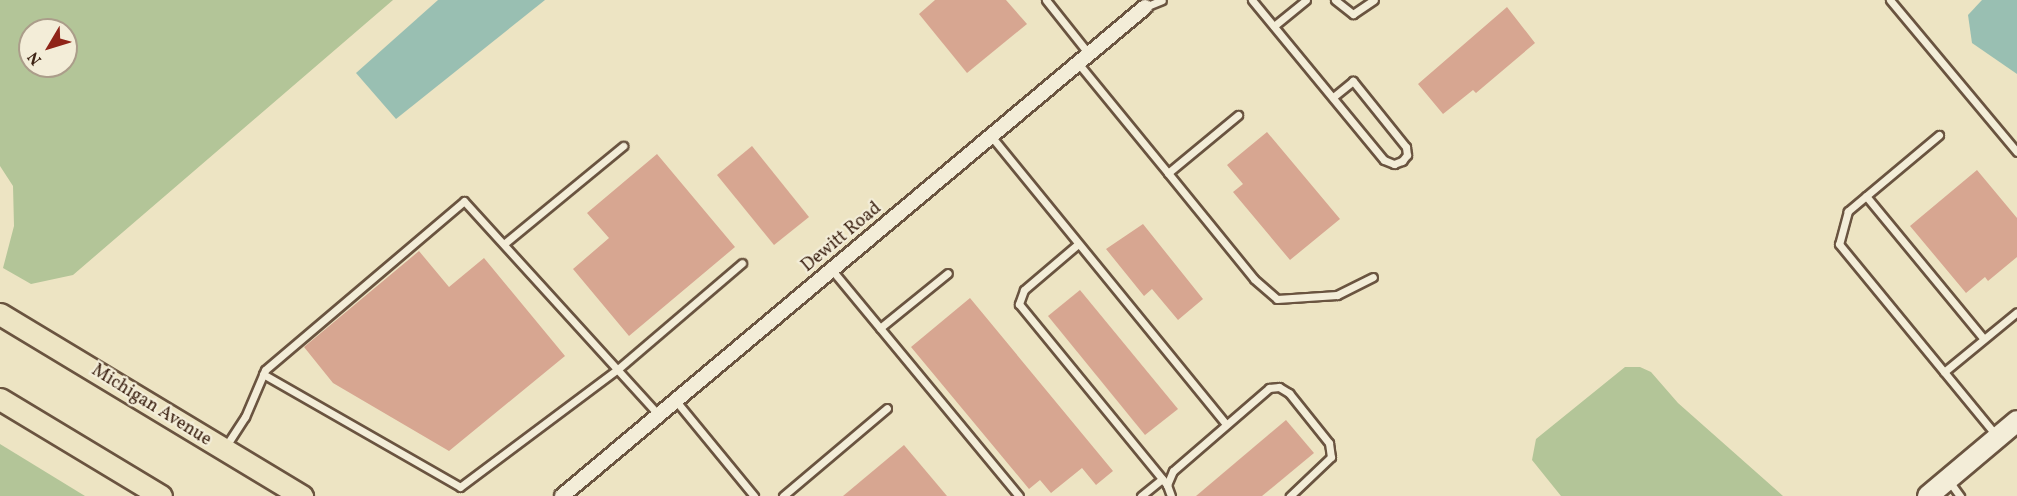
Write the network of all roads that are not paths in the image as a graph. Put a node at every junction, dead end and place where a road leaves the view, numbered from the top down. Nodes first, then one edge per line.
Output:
1 (1046, 0) edge
2 (1162, 0) edge
3 (1252, 0) edge
4 (1306, 0) edge
5 (1335, 0) edge
6 (1374, 0) edge
7 (1890, 0) edge
8 (1143, 2) edge
9 (1274, 26) junction
10 (1084, 58) junction
11 (1333, 97) junction
12 (1238, 115) dead end
13 (1939, 135) dead end
14 (992, 136) junction
15 (623, 146) dead end
16 (2017, 152) edge
17 (1168, 173) junction
18 (1866, 196) junction
19 (505, 243) junction
20 (1078, 244) junction
21 (742, 263) dead end
22 (832, 270) junction
23 (948, 273) dead end
24 (1373, 277) dead end
25 (2017, 312) edge
26 (0, 314) edge
27 (880, 328) junction
28 (1984, 339) junction
29 (618, 369) junction
30 (1944, 372) junction
31 (263, 374) junction
32 (0, 399) edge
33 (676, 401) junction
34 (886, 408) dead end
35 (659, 415) junction
36 (2017, 421) edge
37 (1227, 424) junction
38 (1998, 437) junction
39 (223, 450) junction
40 (1947, 479) junction
41 (1164, 482) junction
42 (161, 496) edge
43 (302, 496) edge
44 (562, 496) edge
45 (754, 496) edge
46 (783, 496) edge
47 (1019, 496) edge
48 (1141, 496) edge
49 (1171, 496) edge
50 (1290, 496) edge
51 (1928, 496) edge
52 (1960, 496) edge

1 - 10 lane
2 - 8 lane
3 - 9 lane
4 - 9 lane
5 - 6 lane
7 - 16 lane
8 - 10 street, Dewitt Road
9 - 11 lane
10 - 14 street, Dewitt Road
10 - 17 lane
11 - 11 lane
12 - 17 lane
13 - 18 lane
14 - 20 lane
14 - 22 street, Dewitt Road
15 - 19 lane
17 - 24 lane
18 - 28 lane
18 - 30 lane
19 - 29 lane
19 - 31 lane
20 - 37 lane
20 - 41 lane
21 - 29 lane
22 - 27 lane
22 - 33 street, Dewitt Road
23 - 27 lane
25 - 28 lane
26 - 39 main road, Michigan Avenue
27 - 47 lane
28 - 30 lane
29 - 31 lane
29 - 35 lane
30 - 38 lane
31 - 39 lane
32 - 42 main road
33 - 35 street, Dewitt Road
33 - 45 lane
34 - 46 lane
35 - 44 street, Dewitt Road
36 - 38 main road
37 - 41 lane
37 - 50 lane
38 - 40 main road
39 - 43 main road, Michigan Avenue
40 - 51 main road
40 - 52 lane
41 - 48 lane
41 - 49 lane

